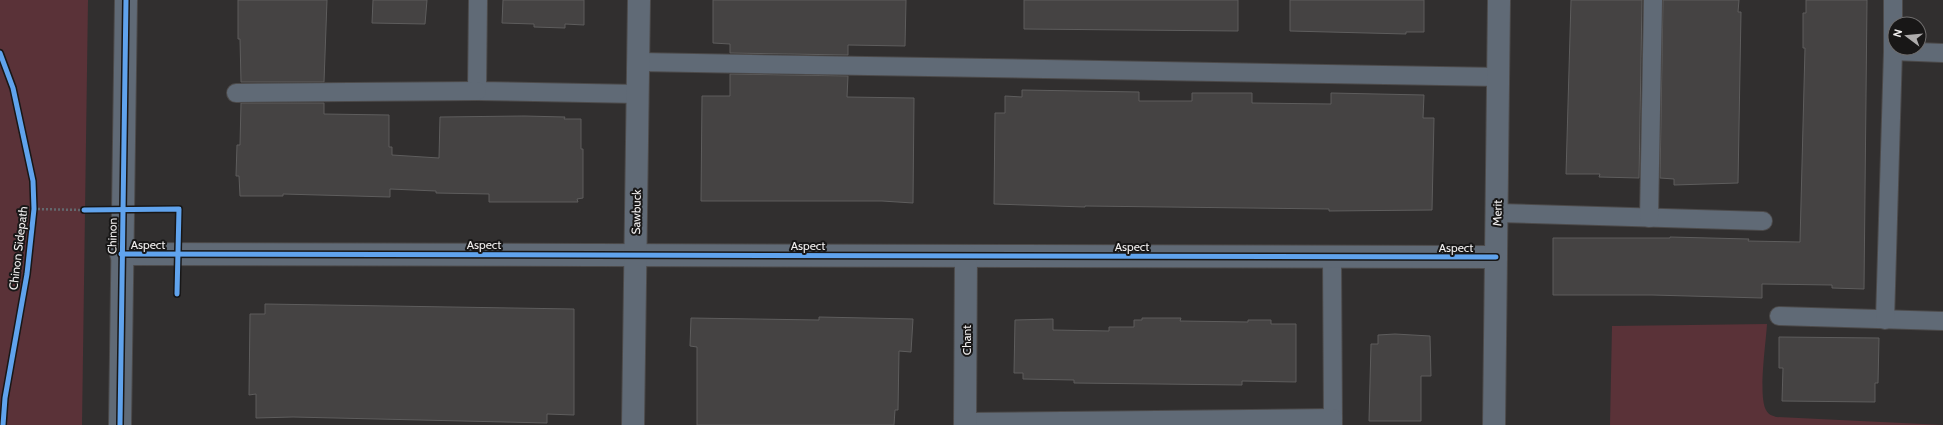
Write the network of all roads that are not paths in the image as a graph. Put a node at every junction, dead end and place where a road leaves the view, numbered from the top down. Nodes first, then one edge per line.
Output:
1 (126, 0) edge
2 (478, 0) edge
3 (639, 0) edge
4 (1499, 0) edge
5 (1653, 0) edge
6 (1893, 0) edge
7 (1893, 16) edge
8 (1927, 52) edge
9 (1943, 53) edge
10 (1893, 56) edge
11 (639, 62) junction
12 (1498, 77) junction
13 (477, 91) junction
14 (236, 93) dead end
15 (638, 94) junction
16 (1498, 213) junction
17 (1649, 218) junction
18 (1763, 221) dead end
19 (121, 254) junction
20 (636, 255) junction
21 (966, 256) junction
22 (1332, 257) junction
23 (1496, 257) junction
24 (1779, 316) dead end
25 (1885, 320) junction
26 (1943, 321) edge
27 (1333, 422) edge
28 (965, 424) edge
29 (120, 425) edge
30 (633, 425) edge
31 (1494, 425) edge

1 - 19 street, Chinon
2 - 13 lane
3 - 11 street, Sawbuck
4 - 12 street, Merit
5 - 17 lane
6 - 7 lane
8 - 9 lane
10 - 25 lane
11 - 12 lane
11 - 15 street, Sawbuck
12 - 16 street, Merit
13 - 14 lane
13 - 15 lane
15 - 20 street, Sawbuck
16 - 17 lane
16 - 23 street, Merit
17 - 18 lane
19 - 20 street, Aspect
19 - 29 street, Chinon
20 - 21 street, Aspect
20 - 30 street, Sawbuck
21 - 22 street, Aspect
21 - 28 street, Chant
22 - 23 street, Aspect
22 - 27 lane
23 - 31 street, Merit
24 - 25 lane
25 - 26 lane
27 - 28 lane

